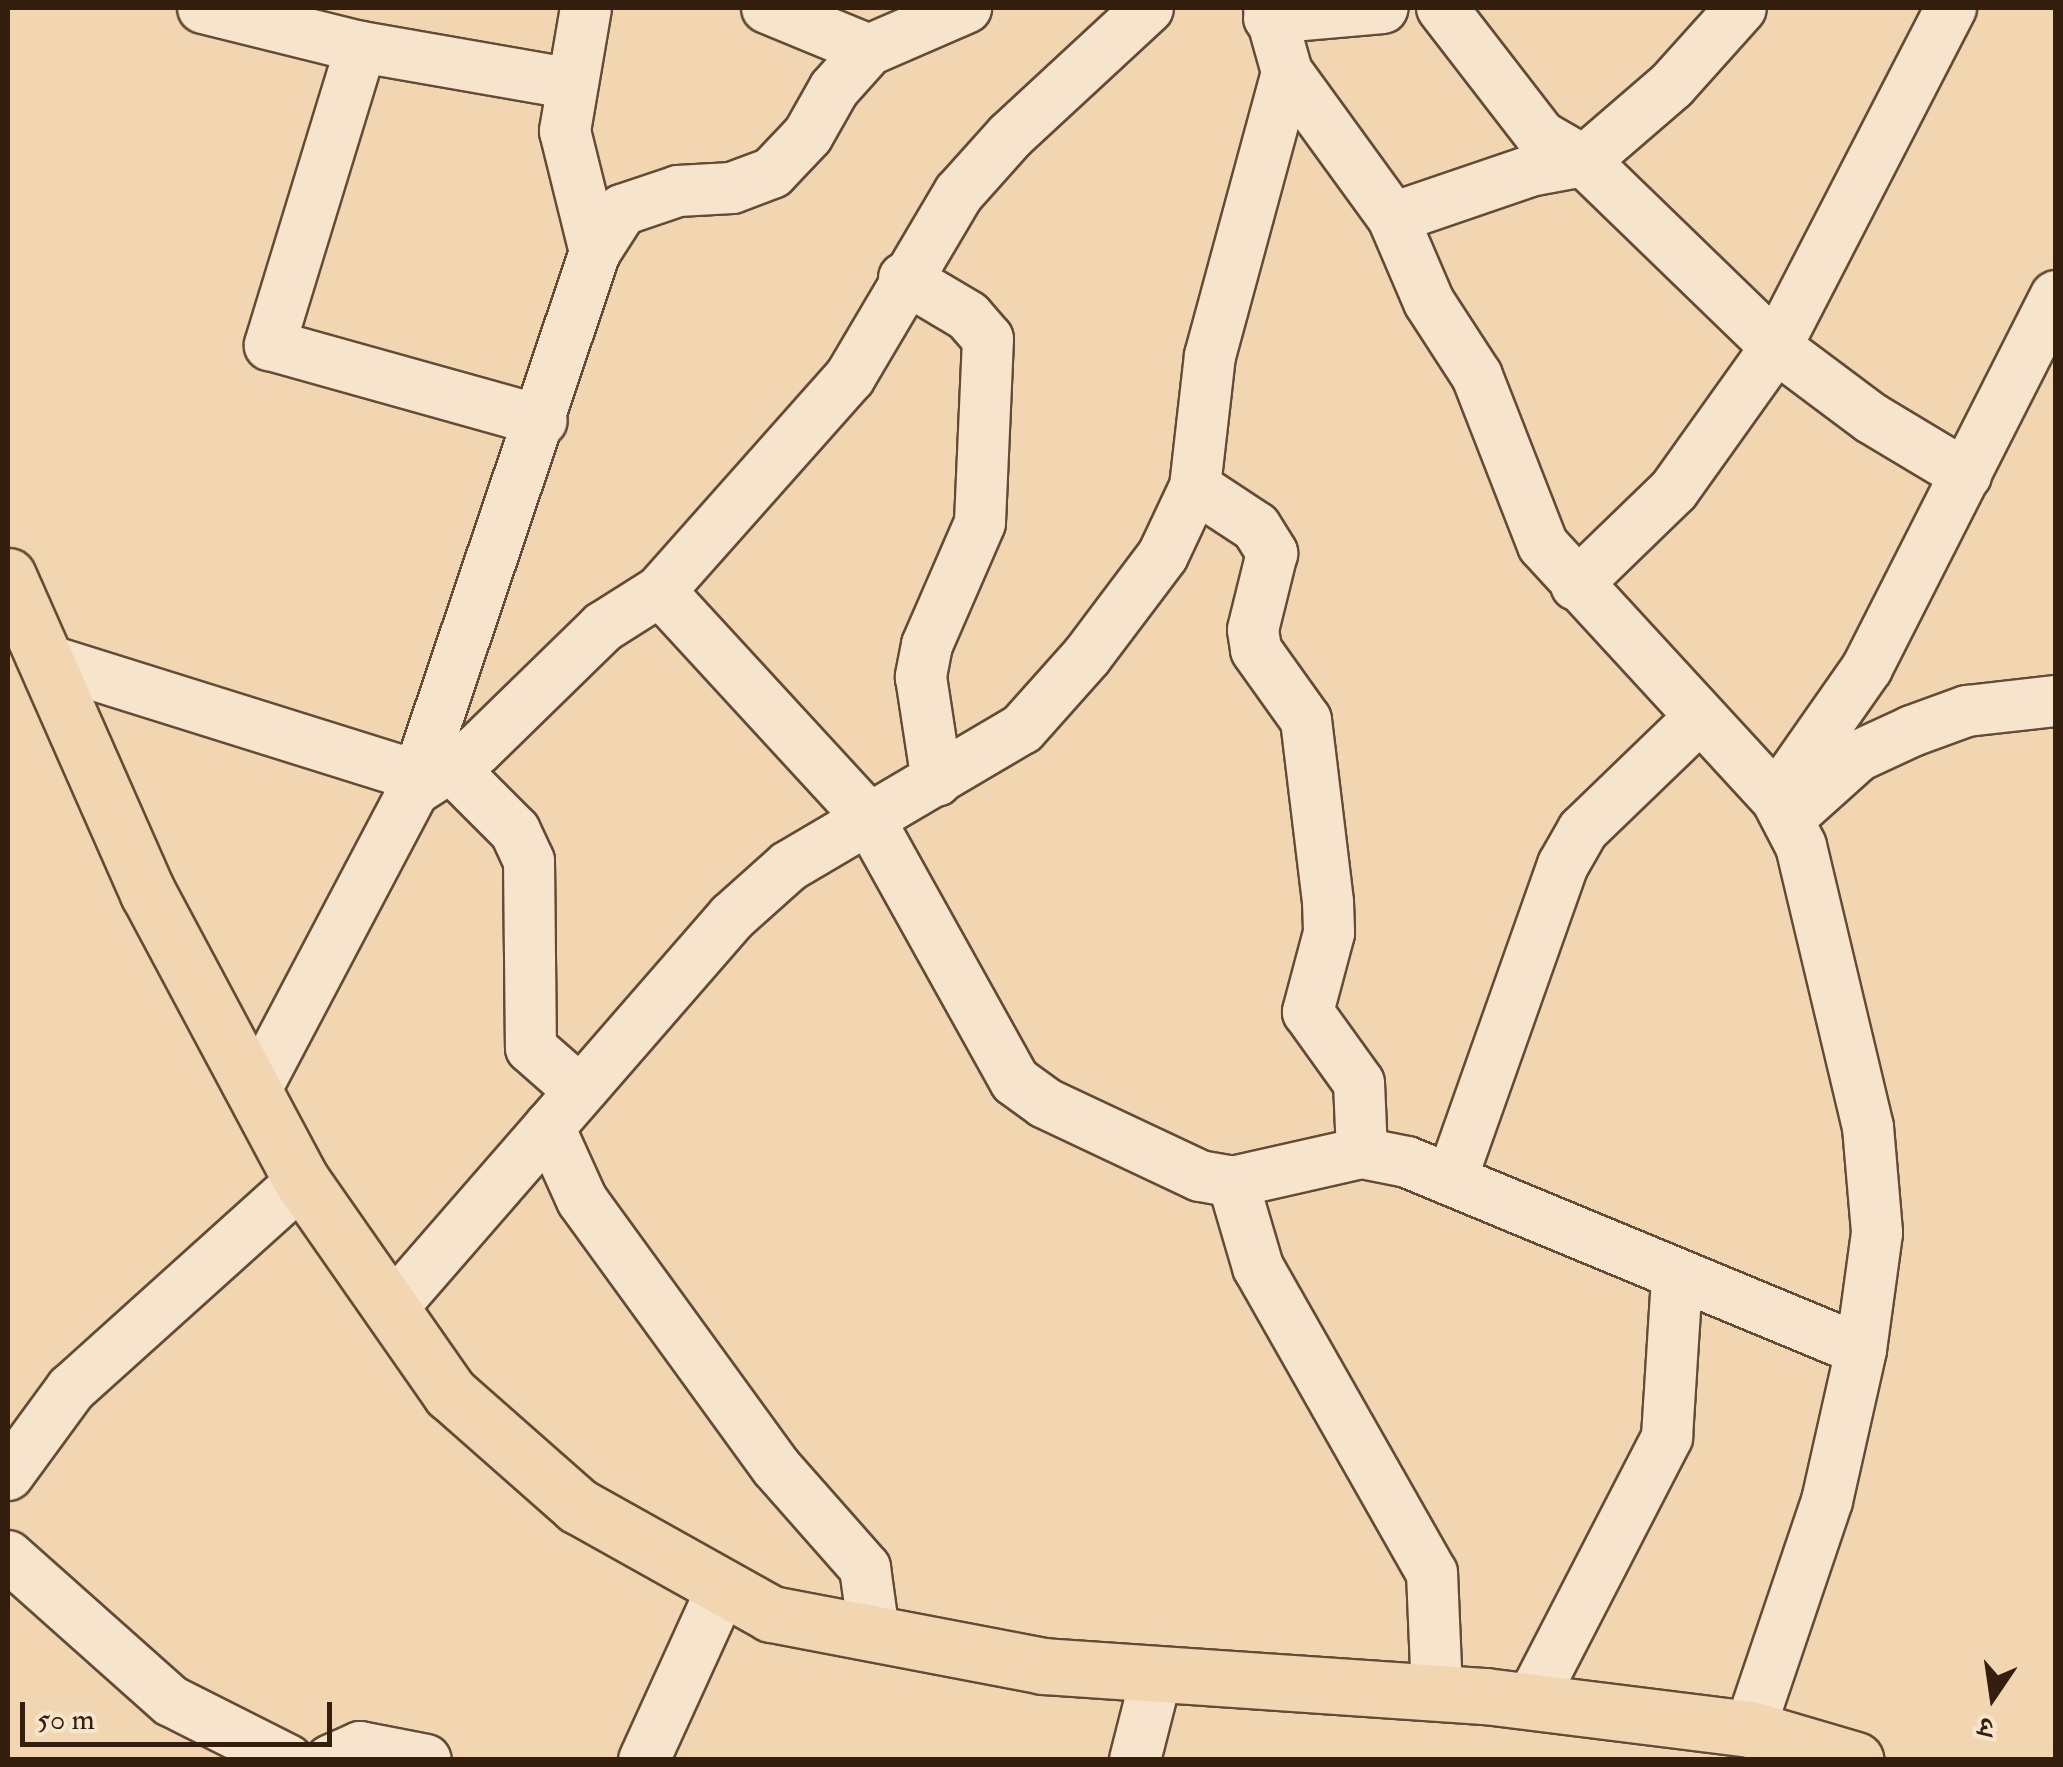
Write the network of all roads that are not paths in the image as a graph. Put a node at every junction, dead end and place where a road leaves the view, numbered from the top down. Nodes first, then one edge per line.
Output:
1 (203, 8) edge
2 (586, 8) edge
3 (767, 8) edge
4 (966, 8) edge
5 (1148, 8) edge
6 (1383, 8) edge
7 (1442, 8) edge
8 (1741, 8) edge
9 (1951, 8) edge
10 (1269, 13) edge
11 (361, 47) junction
12 (869, 50) junction
13 (1287, 72) junction
14 (568, 83) junction
15 (1584, 160) junction
16 (1393, 218) junction
17 (595, 252) junction
18 (904, 278) junction
19 (2056, 296) edge
20 (1776, 348) junction
21 (542, 422) junction
22 (1966, 475) junction
23 (1195, 487) junction
24 (8, 576) edge
25 (1576, 585) junction
26 (660, 590) junction
27 (44, 660) junction
28 (2056, 701) edge
29 (1700, 716) junction
30 (428, 779) junction
31 (937, 781) junction
32 (1783, 808) junction
33 (868, 818) junction
34 (254, 1093) junction
35 (564, 1109) junction
36 (1362, 1153) junction
37 (1452, 1178) junction
38 (302, 1181) junction
39 (1233, 1182) junction
40 (1678, 1276) junction
41 (391, 1309) junction
42 (1861, 1350) junction
43 (14, 1454) edge
44 (8, 1556) edge
45 (723, 1587) junction
46 (874, 1633) junction
47 (1157, 1674) junction
48 (1437, 1693) junction
49 (1531, 1702) junction
50 (1750, 1729) junction
51 (288, 1760) edge
52 (331, 1760) edge
53 (426, 1760) edge
54 (644, 1760) edge
55 (1135, 1760) edge
56 (1856, 1760) edge

1 - 11 street
2 - 14 street
3 - 12 street
4 - 12 street
5 - 18 street
6 - 10 street
7 - 15 street
8 - 15 street
9 - 20 street
10 - 13 street
11 - 14 street
11 - 21 street
12 - 17 street
13 - 16 street
13 - 23 street
14 - 17 street
15 - 16 street
15 - 20 street
16 - 25 street
17 - 21 street
18 - 26 street
18 - 31 street
19 - 22 street
20 - 22 street
20 - 25 street
21 - 30 street
22 - 32 street
23 - 31 street
23 - 36 street
24 - 27 main road
25 - 29 street
26 - 30 street
26 - 33 street
27 - 30 street
27 - 34 main road
28 - 32 street
29 - 32 street
29 - 37 street
30 - 34 street
30 - 35 street
31 - 33 street
32 - 42 street
33 - 35 street
33 - 39 street
34 - 38 main road
35 - 41 street
35 - 46 street
36 - 37 street
36 - 39 street
37 - 40 street
38 - 41 main road
38 - 43 street
39 - 48 street
40 - 42 street
40 - 49 street
41 - 45 main road
42 - 50 street
44 - 51 street
45 - 46 main road
45 - 54 street
46 - 47 main road
47 - 48 main road
47 - 55 street
48 - 49 main road
49 - 50 main road
50 - 56 main road
52 - 53 street

